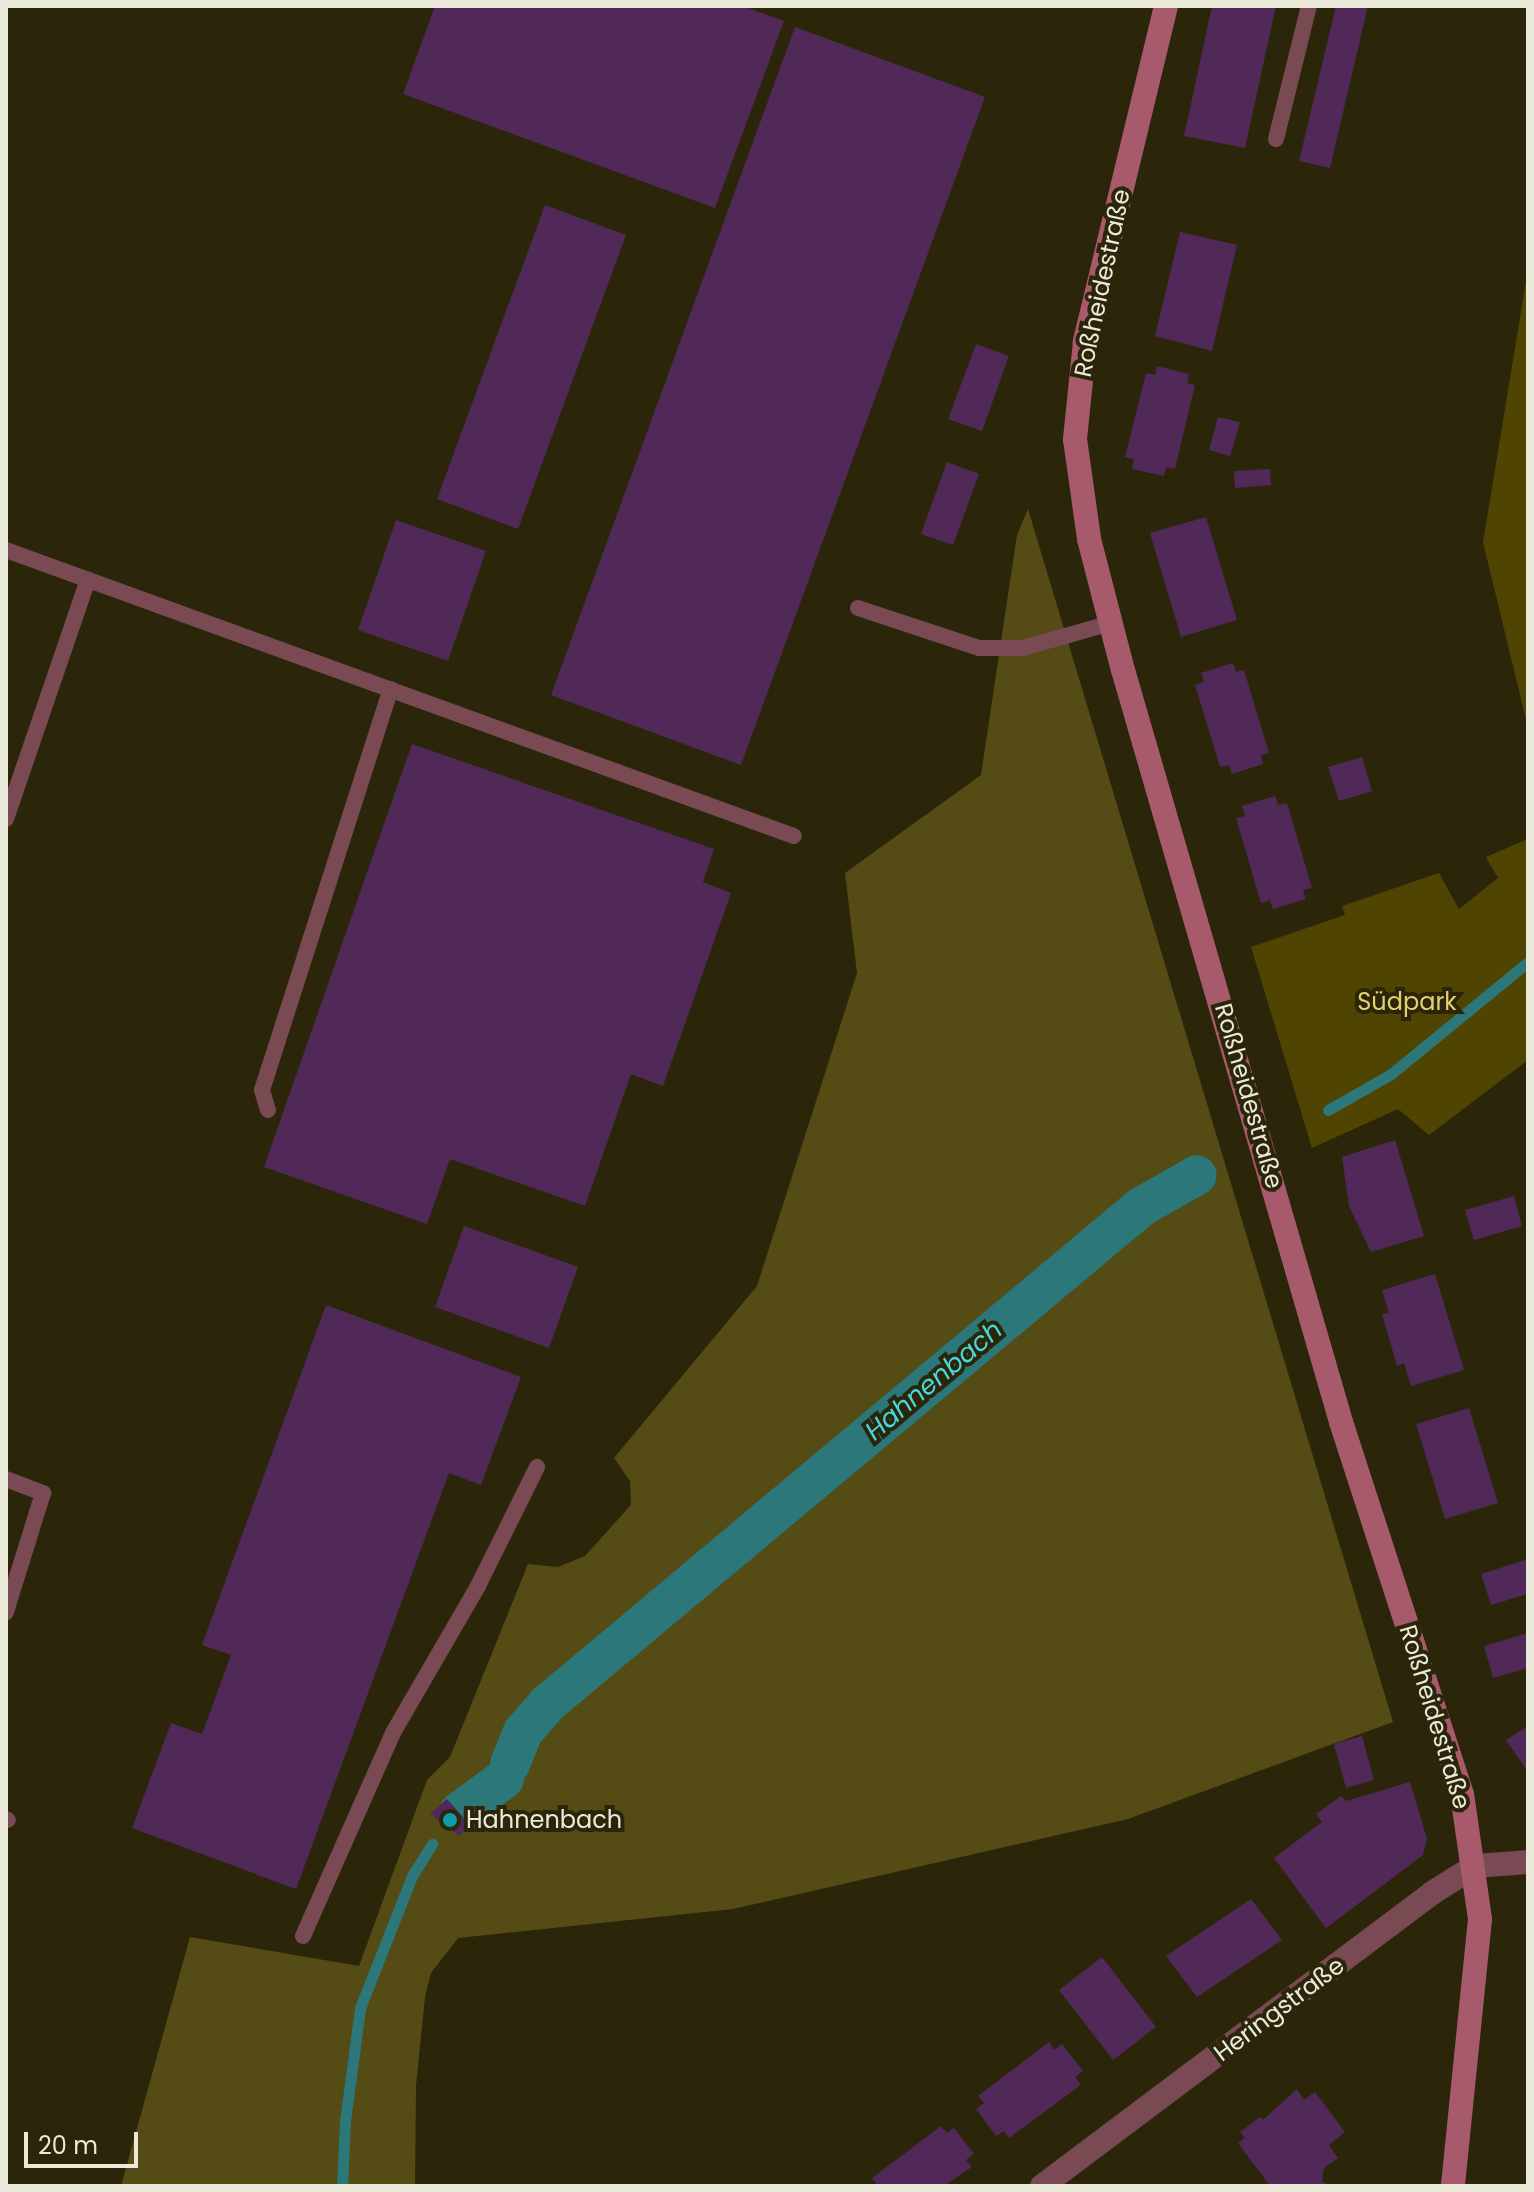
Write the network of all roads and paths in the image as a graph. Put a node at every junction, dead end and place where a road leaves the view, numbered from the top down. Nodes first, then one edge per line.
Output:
1 (1166, 6) edge
2 (1309, 6) edge
3 (1276, 139) dead end
4 (6, 550) edge
5 (88, 580) junction
6 (858, 608) dead end
7 (1111, 623) junction
8 (391, 689) junction
9 (6, 819) edge
10 (794, 836) dead end
11 (268, 1110) dead end
12 (537, 1467) dead end
13 (6, 1479) edge
14 (6, 1612) edge
15 (1528, 1862) edge
16 (1475, 1866) junction
17 (303, 1936) dead end
18 (1042, 2186) edge
19 (1453, 2186) edge

1 - 7 street, Roßheidestraße
2 - 3 lane
4 - 5 lane
5 - 8 lane
5 - 9 lane
6 - 7 lane
7 - 16 street, Roßheidestraße
8 - 10 lane
8 - 11 lane
12 - 17 lane
13 - 14 lane
15 - 16 street
16 - 18 street, Heringstraße
16 - 19 street, Roßheidestraße

